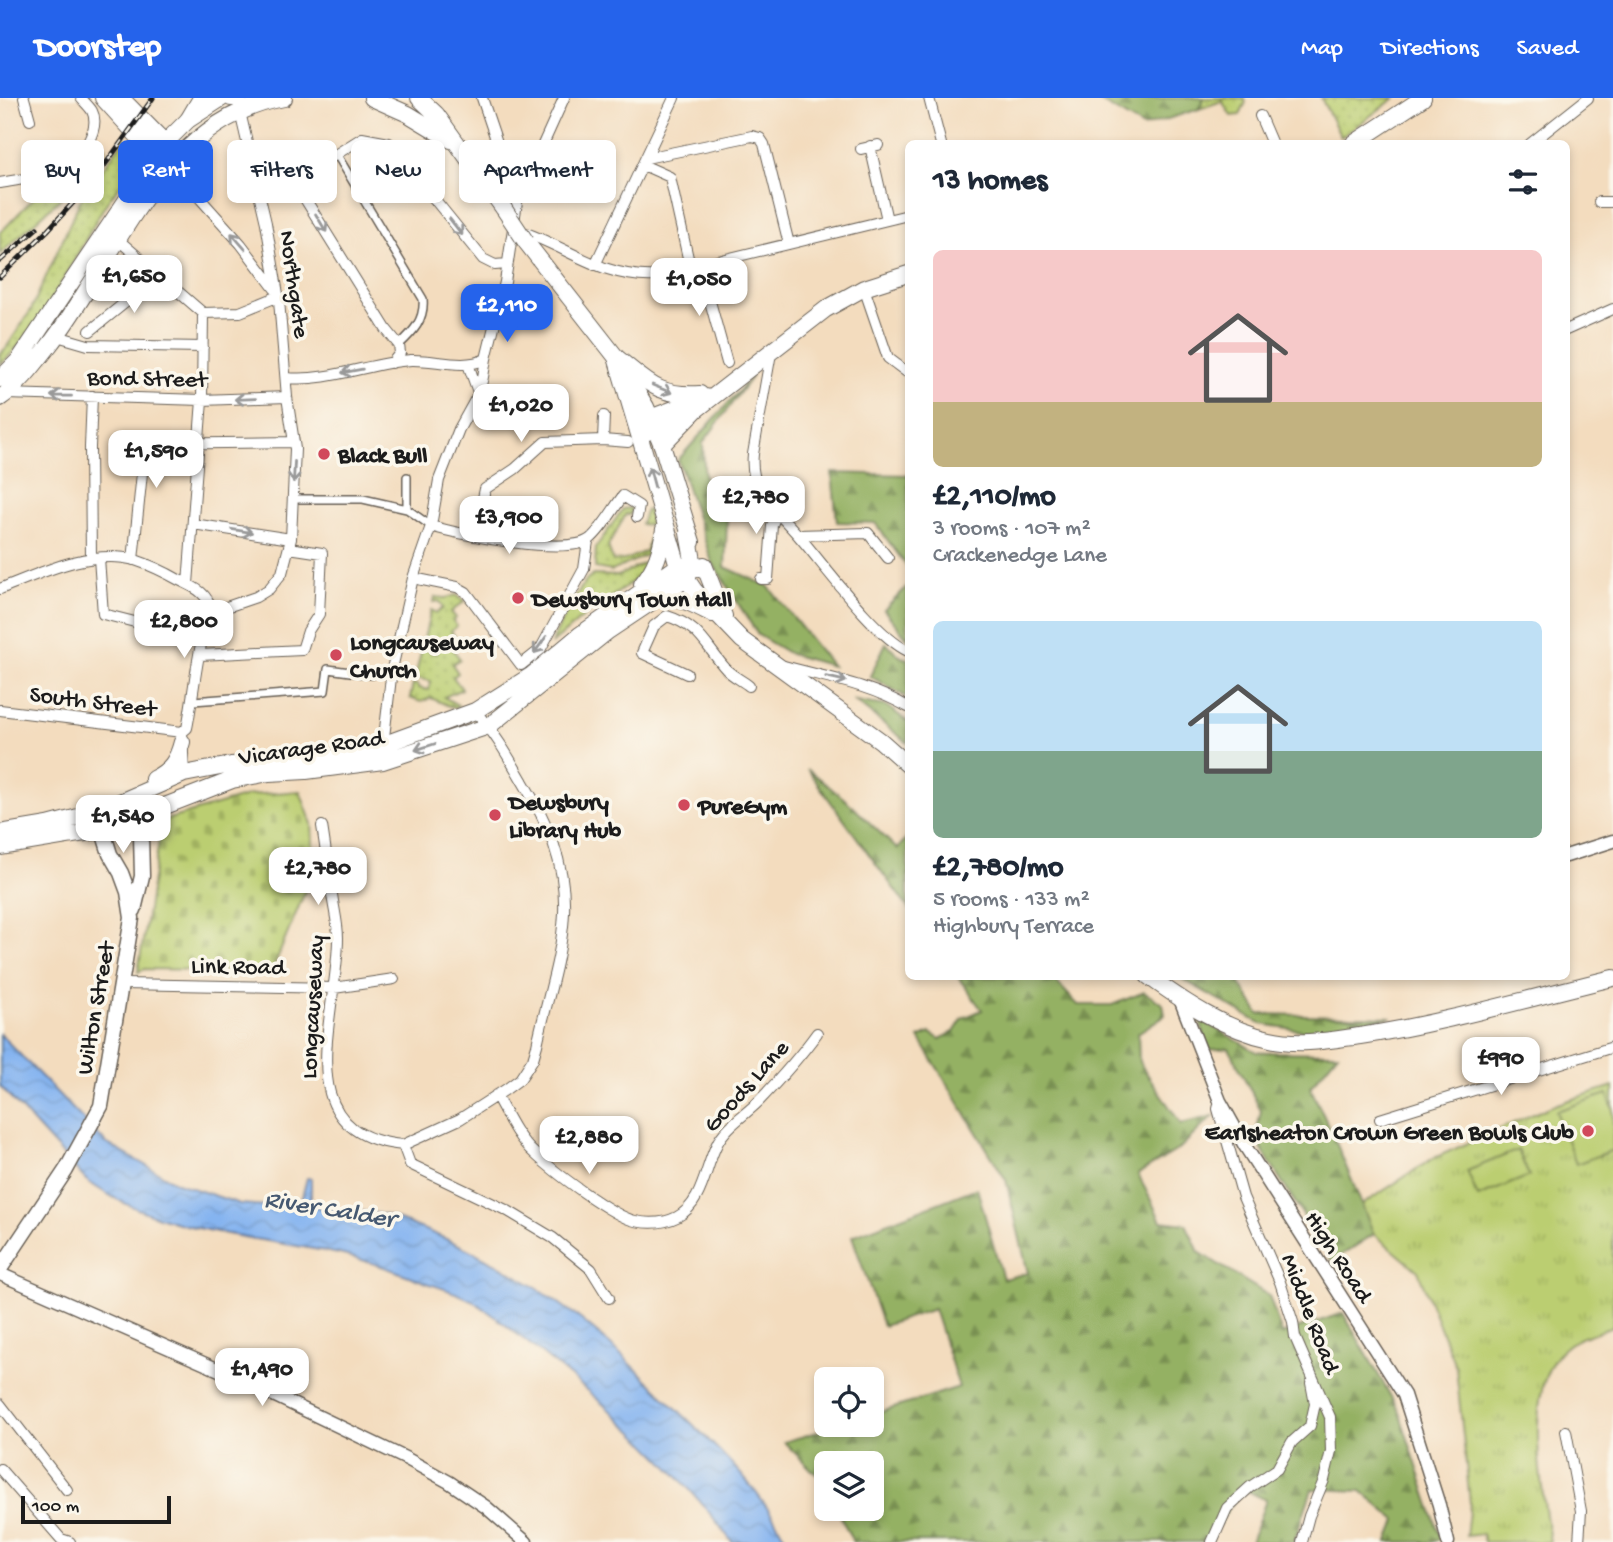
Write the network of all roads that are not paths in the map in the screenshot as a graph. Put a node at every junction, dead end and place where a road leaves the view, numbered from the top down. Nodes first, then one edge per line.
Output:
1 (24, 98) edge
2 (81, 98) edge
3 (103, 98) edge
4 (121, 98) edge
5 (201, 98) edge
6 (222, 98) edge
7 (284, 98) edge
8 (372, 98) edge
9 (482, 98) edge
10 (564, 98) edge
11 (674, 98) edge
12 (929, 98) edge
13 (1423, 98) edge
14 (1588, 98) edge
15 (423, 99) edge
16 (237, 101) edge
17 (1260, 116) dead end
18 (415, 118) junction
19 (30, 120) dead end
20 (188, 120) junction
21 (152, 140) edge
22 (155, 140) edge
23 (169, 140) edge
24 (197, 140) edge
25 (246, 140) edge
26 (940, 140) edge
27 (1270, 140) edge
28 (1359, 140) edge
29 (1535, 140) edge
30 (456, 143) junction
31 (870, 147) dead end
32 (337, 155) joint
33 (645, 161) junction
34 (0, 183) edge
35 (1599, 201) dead end
36 (1613, 202) edge
37 (130, 203) edge
38 (142, 203) edge
39 (208, 203) edge
40 (261, 203) edge
41 (308, 203) edge
42 (511, 206) junction
43 (905, 216) edge
44 (887, 220) junction
45 (513, 229) junction
46 (112, 235) junction
47 (789, 244) junction
48 (141, 260) junction
49 (507, 264) junction
50 (596, 265) junction
51 (103, 266) junction
52 (695, 266) junction
53 (905, 275) edge
54 (158, 276) junction
55 (864, 288) junction
56 (279, 296) junction
57 (1613, 309) edge
58 (203, 313) junction
59 (1570, 328) edge
60 (90, 331) dead end
61 (57, 336) junction
62 (399, 345) junction
63 (203, 347) junction
64 (771, 350) junction
65 (616, 357) junction
66 (486, 359) junction
67 (392, 363) junction
68 (727, 363) dead end
69 (468, 364) junction
70 (905, 371) edge
71 (287, 378) junction
72 (2, 390) edge
73 (478, 393) junction
74 (718, 393) junction
75 (92, 396) junction
76 (287, 397) junction
77 (202, 400) junction
78 (696, 410) junction
79 (604, 416) dead end
80 (643, 429) junction
81 (603, 440) junction
82 (294, 442) junction
83 (199, 443) junction
84 (662, 445) junction
85 (407, 477) dead end
86 (293, 499) junction
87 (407, 509) junction
88 (777, 512) junction
89 (637, 517) dead end
90 (193, 524) junction
91 (665, 524) junction
92 (431, 526) junction
93 (475, 535) junction
94 (798, 535) junction
95 (588, 541) junction
96 (290, 543) junction
97 (95, 558) junction
98 (888, 558) dead end
99 (133, 560) junction
100 (695, 572) junction
101 (413, 579) junction
102 (761, 579) dead end
103 (188, 584) junction
104 (2, 589) edge
105 (629, 600) junction
106 (655, 600) junction
107 (212, 611) junction
108 (726, 621) junction
109 (202, 639) junction
110 (905, 650) edge
111 (200, 655) junction
112 (770, 662) junction
113 (392, 669) junction
114 (687, 674) dead end
115 (749, 686) dead end
116 (193, 701) junction
117 (905, 705) edge
118 (0, 710) edge
119 (475, 710) junction
120 (489, 726) junction
121 (182, 737) junction
122 (383, 754) junction
123 (905, 762) edge
124 (184, 774) junction
125 (232, 780) junction
126 (124, 800) junction
127 (157, 808) junction
128 (97, 812) junction
129 (322, 826) dead end
130 (103, 830) junction
131 (0, 833) edge
132 (1613, 841) edge
133 (0, 847) edge
134 (1570, 855) edge
135 (132, 918) junction
136 (1613, 978) edge
137 (394, 979) dead end
138 (1154, 980) edge
139 (123, 984) junction
140 (334, 988) junction
141 (1180, 999) junction
142 (817, 1033) dead end
143 (1613, 1047) edge
144 (496, 1096) junction
145 (1220, 1101) junction
146 (1380, 1119) dead end
147 (403, 1144) junction
148 (0, 1272) edge
149 (609, 1298) dead end
150 (1295, 1337) junction
151 (0, 1404) edge
152 (1566, 1431) dead end
153 (0, 1469) edge
154 (67, 1490) dead end
155 (64, 1541) edge
156 (526, 1542) edge
157 (1212, 1542) edge
158 (1302, 1542) edge
159 (1448, 1542) edge
160 (1579, 1542) edge

1 - 19 street
2 - 34 street
3 - 21 main road
4 - 22 main road
5 - 20 main road
6 - 20 main road
7 - 16 main road
8 - 18 main road
9 - 42 street
10 - 42 street
11 - 33 street
12 - 26 street
13 - 28 main road
14 - 29 street
15 - 18 street
15 - 30 main road
16 - 24 main road
16 - 25 street, Northgate
17 - 27 street
18 - 30 main road
20 - 23 main road
30 - 42 main road
31 - 44 street
32 -> 49 street
32 - 62 street
33 - 47 street
33 - 50 street
33 - 52 street
35 - 36 street
37 - 46 main road
38 - 46 main road
56 -> 39 street
40 - 56 street, Northgate
41 -> 62 street
42 - 45 street
42 - 65 main road, bridge
43 - 44 street
44 - 47 street
45 - 49 street
45 - 50 street
46 - 48 street
46 - 51 main road
46 - 72 main road
47 - 52 street
48 - 51 street
48 - 54 street
49 - 66 street
50 - 52 street
51 - 61 main road
52 - 68 street
53 - 55 main road
54 - 58 street
54 - 60 street
55 - 64 main road
55 - 70 street
56 - 58 street
56 - 71 street, Northgate
57 - 59 street
58 - 63 street
61 - 63 street
61 - 72 main road
62 - 67 street
63 - 77 street
64 - 74 main road
64 - 88 street
65 -> 74 main road
65 - 80 main road
66 - 69 street
66 - 73 street
67 - 69 street
67 -> 71 street
69 - 73 street
71 - 76 street, Northgate
75 -> 72 street, Bond Street
73 - 92 street
74 - 78 main road
74 - 80 main road
75 - 77 street, Bond Street
75 - 97 street
76 -> 77 street, Bond Street
76 - 82 street, Northgate
77 - 83 street
78 - 80 main road
78 - 84 main road
79 - 81 street
80 - 81 street
80 - 84 main road
91 -> 80 main road
81 - 93 street
82 - 83 street
82 -> 86 street, Northgate
83 - 90 street
83 - 99 street
84 - 100 main road
85 - 87 street
86 - 87 street
86 - 96 street, Northgate
87 - 92 street
88 - 94 street
88 - 102 street
89 - 95 street
90 -> 96 street
90 - 103 street
91 - 100 main road
91 - 105 main road
92 - 93 street
92 - 101 street
93 - 95 street
94 - 98 street
94 - 110 street
95 -> 101 street
96 - 107 street, Northgate
96 - 111 street
97 - 99 street
97 - 104 street
97 - 109 street
99 - 103 street
100 - 105 main road
100 - 106 main road
100 - 108 main road
100 - 108 main road
101 - 113 street
103 - 107 street
105 - 119 main road, Vicarage Road
106 - 108 main road
106 - 120 main road
107 - 109 street
108 - 112 main road
109 - 111 street
111 - 116 street
112 -> 117 street
112 - 123 main road
113 - 116 street
113 - 122 street
114 - 115 street
116 - 121 street
118 - 121 street, South Street
119 - 120 street
119 - 122 main road, Vicarage Road
120 -> 122 main road, Vicarage Road
120 - 144 street
121 - 124 street
121 - 126 main road
122 - 124 main road, Vicarage Road
122 - 125 main road, Vicarage Road
124 - 125 main road
124 - 126 main road, Vicarage Road
125 - 127 main road, Vicarage Road
126 - 128 main road, Vicarage Road
127 - 130 main road, Vicarage Road
127 - 135 main road, Wilton Street
128 - 130 main road, Wilton Street
128 - 131 main road, Vicarage Road
129 - 140 street, Longcauseway
130 - 133 main road, Vicarage Road
130 - 135 main road, Wilton Street
132 - 134 street
135 - 139 main road, Wilton Street
136 - 141 main road
137 - 140 street, Link Road
138 - 141 main road
139 - 140 street, Link Road
139 - 148 main road, Wilton Street
140 - 147 street, Longcauseway
141 - 145 street, High Road
142 - 144 street, Goods Lane
143 - 146 street
144 - 147 street
145 - 150 street, Middle Road
145 - 159 street, High Road
147 - 149 street
148 - 156 street
150 - 157 street
150 - 158 street, Middle Road
151 - 154 street
152 - 160 street
153 - 155 street

